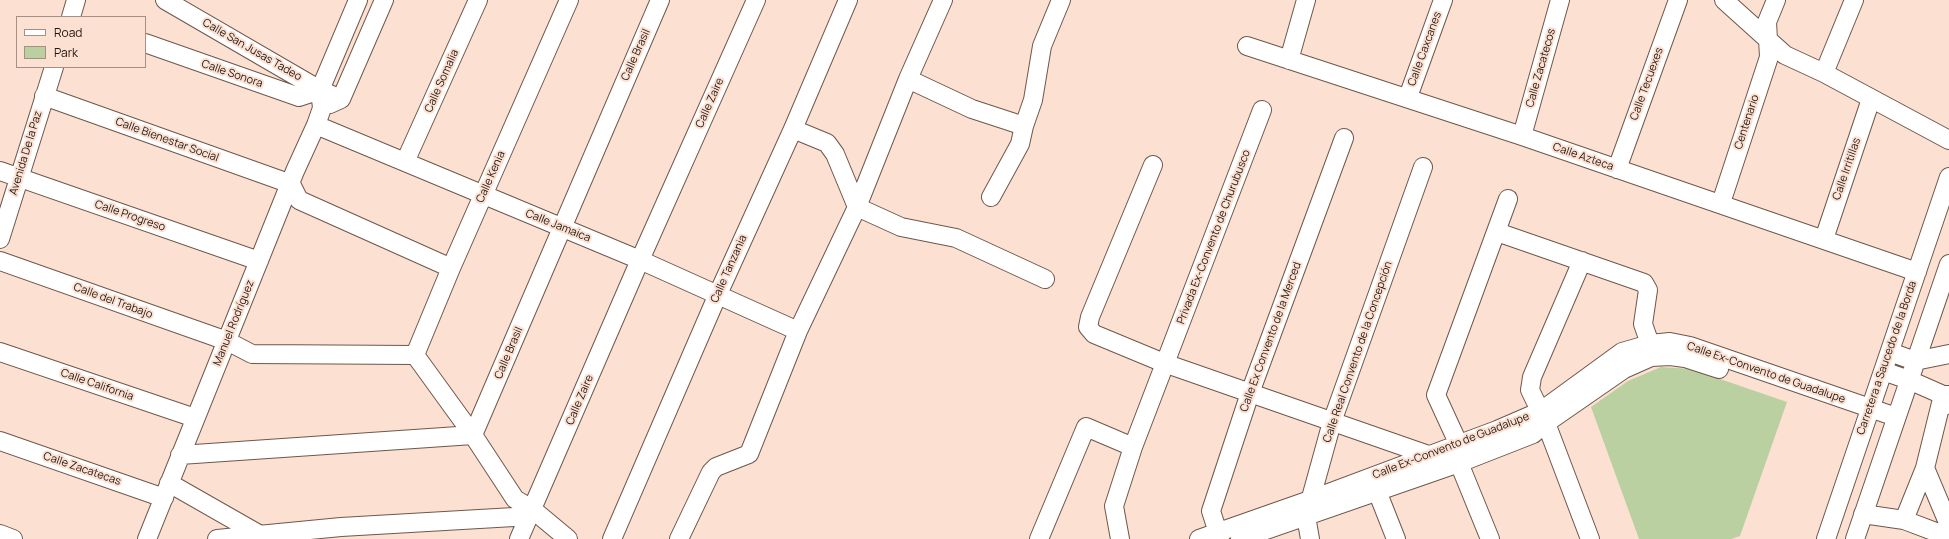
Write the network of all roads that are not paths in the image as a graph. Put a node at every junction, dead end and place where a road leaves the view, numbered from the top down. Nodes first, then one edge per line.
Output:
1 (165, 0) edge
2 (358, 0) edge
3 (384, 0) edge
4 (478, 0) edge
5 (569, 0) edge
6 (660, 0) edge
7 (756, 0) edge
8 (848, 0) edge
9 (943, 0) edge
10 (1061, 0) edge
11 (1306, 0) edge
12 (1442, 0) edge
13 (1560, 0) edge
14 (1678, 0) edge
15 (1724, 0) edge
16 (1776, 0) edge
17 (1854, 0) edge
18 (1769, 40) junction
19 (146, 43) edge
20 (1247, 46) dead end
21 (1289, 60) junction
22 (54, 68) edge
23 (1824, 73) junction
24 (908, 79) junction
25 (320, 90) junction
26 (44, 96) junction
27 (1408, 97) junction
28 (341, 99) junction
29 (1871, 99) junction
30 (1262, 110) dead end
31 (319, 117) junction
32 (1024, 126) junction
33 (793, 129) junction
34 (1522, 136) junction
35 (1344, 138) dead end
36 (1949, 140) edge
37 (405, 162) junction
38 (1153, 164) dead end
39 (1423, 167) dead end
40 (1617, 169) junction
41 (0, 171) edge
42 (1949, 177) edge
43 (18, 178) junction
44 (291, 184) junction
45 (483, 195) junction
46 (992, 197) dead end
47 (1508, 199) dead end
48 (1720, 203) junction
49 (857, 207) junction
50 (561, 227) junction
51 (1497, 232) junction
52 (0, 239) edge
53 (1824, 239) junction
54 (640, 260) junction
55 (0, 261) edge
56 (259, 261) junction
57 (1582, 261) junction
58 (1949, 264) edge
59 (451, 268) junction
60 (1917, 272) junction
61 (1045, 279) dead end
62 (718, 294) junction
63 (798, 331) junction
64 (227, 341) junction
65 (1650, 350) junction
66 (0, 352) edge
67 (1890, 352) junction
68 (1949, 354) edge
69 (415, 355) junction
70 (1915, 361) junction
71 (1164, 363) junction
72 (1883, 371) junction
73 (1909, 380) junction
74 (1250, 393) junction
75 (1947, 400) edge
76 (1868, 414) junction
77 (1543, 417) junction
78 (195, 418) junction
79 (1332, 422) junction
80 (1894, 423) junction
81 (473, 435) junction
82 (0, 441) edge
83 (1459, 445) junction
84 (1133, 447) junction
85 (180, 455) junction
86 (1430, 455) junction
87 (1454, 464) junction
88 (1925, 468) junction
89 (1381, 474) junction
90 (166, 490) junction
91 (1376, 491) junction
92 (1308, 508) junction
93 (532, 509) junction
94 (1863, 514) junction
95 (1904, 520) junction
96 (1949, 525) edge
97 (0, 534) edge
98 (1219, 536) edge
99 (265, 537) edge
100 (1949, 537) edge
101 (13, 539) edge
102 (147, 539) edge
103 (217, 539) edge
104 (519, 539) edge
105 (568, 539) edge
106 (612, 539) edge
107 (679, 539) edge
108 (1039, 539) edge
109 (1120, 539) edge
110 (1199, 539) edge
111 (1240, 539) edge
112 (1310, 539) edge
113 (1396, 539) edge
114 (1490, 539) edge
115 (1590, 539) edge
116 (1826, 539) edge
117 (1855, 539) edge

1 - 25 street, Calle San Jusas Tadeo
2 - 25 street, Manuel Rodríguez
3 - 28 street
4 - 37 street, Calle Somalia
5 - 45 street, Calle Kenia
6 - 50 street, Calle Brasil
7 - 54 street, Calle Zaire
8 - 33 street, Calle Tanzania
9 - 24 street
10 - 32 street
11 - 21 street
12 - 27 street, Calle Caxcanes
13 - 34 street, Calle Zacatecos
14 - 40 street, Calle Tecuexes
15 - 18 street
16 - 18 street, Centenario
17 - 23 street
18 - 23 street
18 - 48 street, Centenario
19 - 25 street, Calle Sonora
20 - 21 street, Calle Azteca
21 - 27 street, Calle Azteca
22 - 26 street, Avenida De la Paz
23 - 29 street
24 - 32 street
24 - 49 street
25 - 28 street, Calle San Jusas Tadeo
25 - 31 street, Manuel Rodríguez
26 - 43 street, Avenida De la Paz
26 - 44 street, Calle Bienestar Social
27 - 34 street, Calle Azteca
28 - 31 street
29 - 36 street
29 - 53 street, Calle Irritillas
30 - 71 street, Privada Ex-Convento de Churubusco
31 - 37 street, Calle Jamaica
31 - 44 street, Manuel Rodríguez
32 - 46 street
33 - 49 street
33 - 62 street, Calle Tanzania
34 - 40 street, Calle Azteca
35 - 74 street, Calle Ex Convento de la Merced
37 - 45 street, Calle Jamaica
38 - 71 street
39 - 79 street, Calle Real Convento de la Concepción
40 - 48 street, Calle Azteca
41 - 43 street, Calle Progreso
42 - 60 street, Carretera a Saucedo de la Borda
43 - 52 street, Avenida De la Paz
43 - 56 street, Calle Progreso
44 - 56 street, Manuel Rodríguez
44 - 59 street
45 - 50 street, Calle Jamaica
45 - 59 street, Calle Kenia
47 - 51 street
48 - 53 street, Calle Azteca
49 - 61 street
49 - 63 street
50 - 54 street, Calle Jamaica
50 - 81 street, Calle Brasil
51 - 57 street
51 - 83 street
53 - 60 street, Calle Azteca
54 - 62 street, Calle Jamaica
54 - 93 street, Calle Zaire
55 - 64 street, Calle del Trabajo
56 - 64 street, Manuel Rodríguez
57 - 65 street
57 - 77 street
58 - 70 street
59 - 69 street, Calle Kenia
60 - 67 street, Carretera a Saucedo de la Borda
62 - 63 street, Calle Jamaica
62 - 106 street, Calle Tanzania
63 - 107 street
64 - 69 street, Calle del Trabajo
64 - 78 street, Manuel Rodríguez
65 - 76 street, Calle Ex-Convento de Guadalupe
65 - 77 street, Calle Ex-Convento de Guadalupe
66 - 78 street, Calle California
67 - 70 street
67 - 72 street, Carretera a Saucedo de la Borda
68 - 70 street
69 - 81 street
70 - 73 street
71 - 74 street
71 - 84 street, Privada Ex-Convento de Churubusco
72 - 73 street
72 - 76 street, Carretera a Saucedo de la Borda
73 - 75 street
73 - 80 street
74 - 79 street
74 - 98 street, Calle Ex Convento de la Merced
75 - 88 street
76 - 80 street, Calle Ex-Convento de Guadalupe
76 - 116 street, Carretera a Saucedo de la Borda
77 - 83 street, Calle Ex-Convento de Guadalupe
77 - 87 street, Calle Ex-Convento de Guadalupe
77 - 115 street
78 - 85 street, Manuel Rodríguez
79 - 86 street
79 - 92 street, Calle Real Convento de la Concepción
80 - 94 street
81 - 85 street
81 - 93 street
82 - 90 street, Calle Zacatecas
83 - 86 street, Calle Ex-Convento de Guadalupe
83 - 87 street
84 - 108 street
84 - 109 street, Privada Ex-Convento de Churubusco
85 - 90 street, Manuel Rodríguez
86 - 87 street
86 - 89 street, Calle Ex-Convento de Guadalupe
87 - 91 street, Calle Ex-Convento de Guadalupe
87 - 114 street
88 - 95 street
88 - 96 street
89 - 91 street
89 - 92 street, Calle Ex-Convento de Guadalupe
90 - 99 street, Calle Zacatecas
90 - 102 street, Manuel Rodríguez
91 - 92 street, Calle Ex-Convento de Guadalupe
91 - 113 street
92 - 98 street, Calle Ex-Convento de Guadalupe
92 - 111 street, Calle Ex-Convento de Guadalupe
92 - 112 street, Calle Real Convento de la Concepción
93 - 99 street
93 - 104 street, Calle Zaire
93 - 105 street
94 - 95 street
94 - 117 street
95 - 100 street
97 - 101 street
98 - 110 street, Calle Ex-Convento de Guadalupe
99 - 103 street

